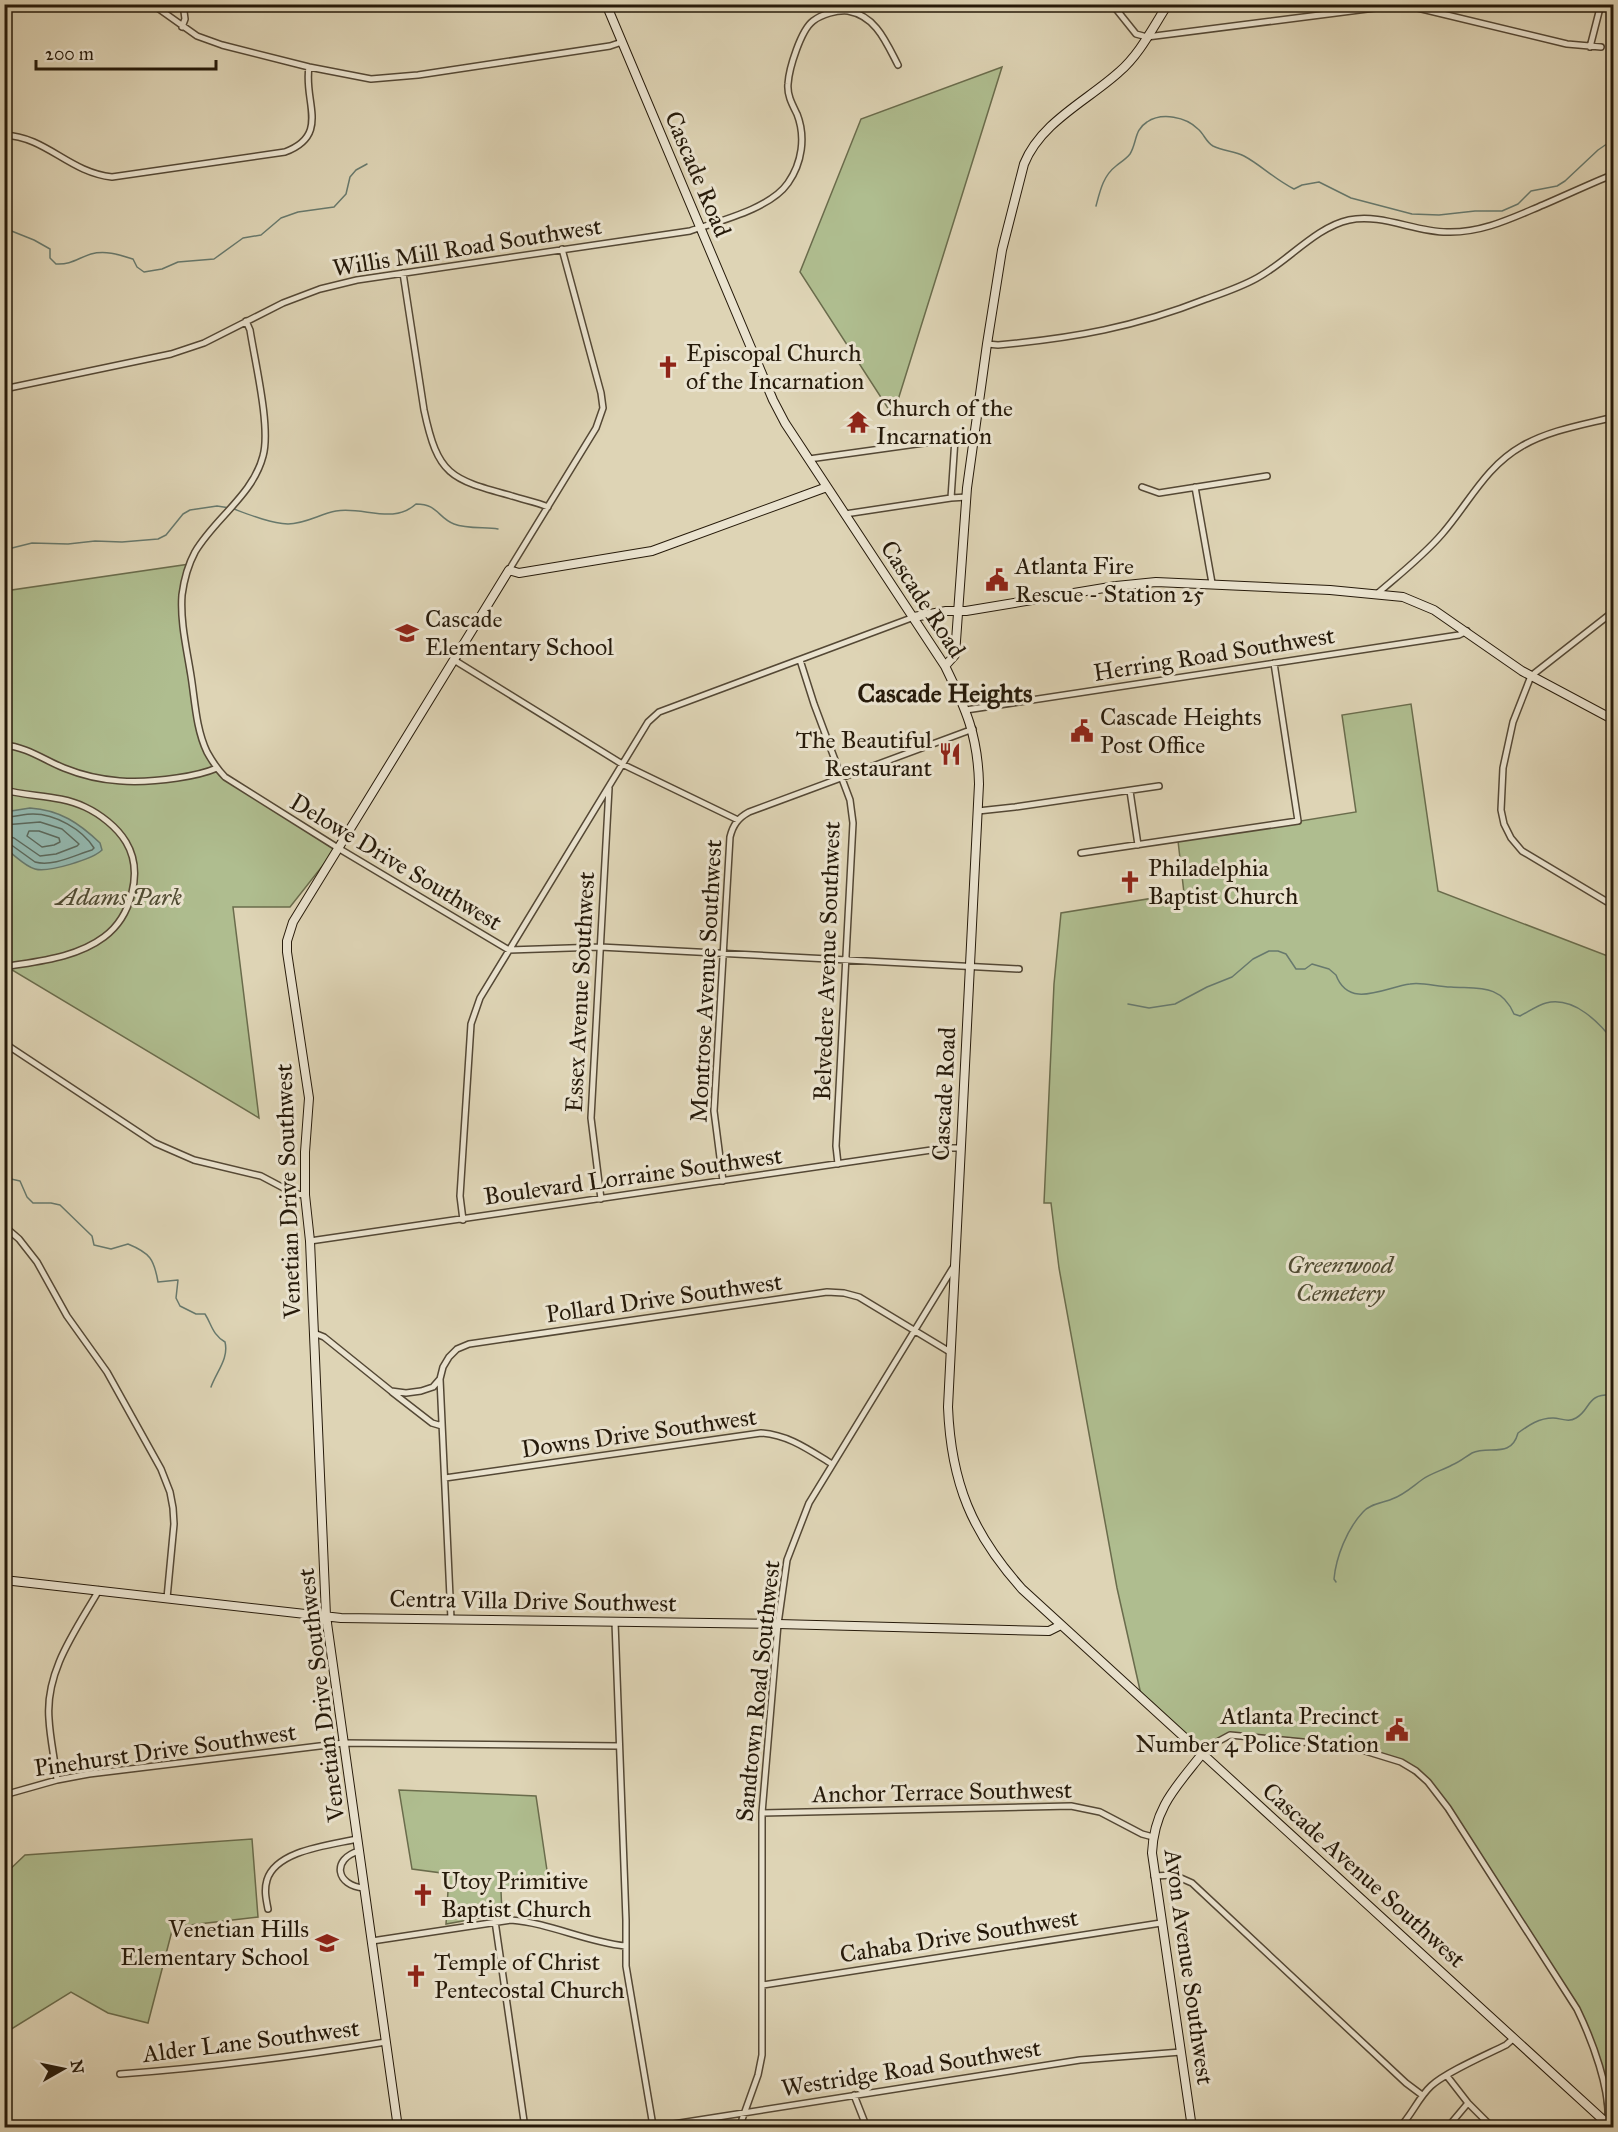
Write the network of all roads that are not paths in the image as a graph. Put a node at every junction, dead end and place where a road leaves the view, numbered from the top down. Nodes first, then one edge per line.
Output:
1 (152, 4) edge
2 (183, 4) edge
3 (606, 4) edge
4 (1112, 4) edge
5 (1168, 4) edge
6 (1382, 4) edge
7 (1401, 4) edge
8 (1601, 4) edge
9 (183, 27) junction
10 (1147, 37) junction
11 (622, 42) junction
12 (1590, 47) junction
13 (1601, 47) dead end
14 (898, 65) dead end
15 (309, 67) junction
16 (4, 135) edge
17 (1614, 174) edge
18 (700, 227) junction
19 (562, 249) junction
20 (403, 273) junction
21 (246, 321) junction
22 (987, 344) junction
23 (4, 390) edge
24 (1614, 417) edge
25 (975, 436) junction
26 (955, 439) junction
27 (808, 459) junction
28 (1267, 476) dead end
29 (826, 487) junction
30 (1142, 487) dead end
31 (1195, 488) junction
32 (967, 497) junction
33 (951, 498) junction
34 (548, 507) junction
35 (844, 514) junction
36 (509, 570) junction
37 (1212, 583) junction
38 (1378, 593) junction
39 (959, 611) junction
40 (1614, 611) edge
41 (914, 617) junction
42 (1467, 631) junction
43 (454, 660) junction
44 (800, 660) junction
45 (1274, 663) junction
46 (945, 666) junction
47 (1531, 676) junction
48 (966, 710) junction
49 (1614, 720) edge
50 (973, 729) junction
51 (4, 745) edge
52 (622, 764) junction
53 (217, 768) junction
54 (842, 778) junction
55 (609, 786) junction
56 (1159, 786) dead end
57 (4, 790) edge
58 (1130, 791) junction
59 (978, 811) junction
60 (738, 820) junction
61 (1138, 845) junction
62 (338, 848) junction
63 (1081, 853) dead end
64 (1614, 906) edge
65 (600, 947) junction
66 (509, 950) junction
67 (723, 953) junction
68 (846, 960) junction
69 (4, 967) edge
70 (970, 967) junction
71 (1018, 969) dead end
72 (4, 1043) edge
73 (961, 1148) junction
74 (838, 1164) junction
75 (723, 1181) junction
76 (305, 1195) junction
77 (601, 1199) junction
78 (463, 1220) junction
79 (4, 1226) edge
80 (309, 1241) junction
81 (955, 1264) junction
82 (915, 1330) junction
83 (314, 1333) junction
84 (951, 1341) joint
85 (951, 1352) junction
86 (440, 1379) junction
87 (391, 1391) junction
88 (442, 1426) junction
89 (832, 1464) junction
90 (445, 1478) junction
91 (4, 1580) edge
92 (99, 1590) junction
93 (167, 1598) junction
94 (326, 1616) junction
95 (451, 1619) junction
96 (615, 1622) junction
97 (778, 1624) junction
98 (1061, 1625) junction
99 (344, 1743) junction
100 (619, 1746) junction
101 (1202, 1754) junction
102 (57, 1780) junction
103 (4, 1795) edge
104 (762, 1813) junction
105 (1153, 1837) junction
106 (357, 1839) junction
107 (359, 1851) junction
108 (1154, 1876) junction
109 (364, 1888) junction
110 (268, 1909) dead end
111 (495, 1922) junction
112 (1161, 1923) junction
113 (372, 1941) junction
114 (625, 1946) junction
115 (763, 1985) junction
116 (1514, 2038) junction
117 (386, 2042) junction
118 (1181, 2052) junction
119 (120, 2074) dead end
120 (1448, 2076) junction
121 (854, 2095) junction
122 (1422, 2095) junction
123 (1468, 2103) junction
124 (745, 2112) junction
125 (1610, 2126) edge
126 (398, 2127) edge
127 (525, 2127) edge
128 (651, 2127) edge
129 (740, 2127) edge
130 (867, 2127) edge
131 (1192, 2127) edge
132 (1399, 2127) edge
133 (1447, 2127) edge
134 (1494, 2127) edge

1 - 9 street
2 - 9 street
3 - 11 street, Cascade Road
4 - 10 street
5 - 10 street
6 - 10 street
7 - 12 street
8 - 12 street
9 - 15 street
10 - 22 street
11 - 15 street
11 - 18 street, Cascade Road
12 - 13 street
14 - 18 street, Willis Mill Road Southwest
15 - 16 street
17 - 22 street
18 - 19 street, Willis Mill Road Southwest
18 - 27 street, Cascade Road
19 - 20 street, Willis Mill Road Southwest
19 - 34 street
20 - 21 street, Willis Mill Road Southwest
20 - 34 street
21 - 23 street, Willis Mill Road Southwest
21 - 53 street
22 - 25 street
24 - 38 street
25 - 26 street
25 - 32 street
26 - 27 street
26 - 33 street
27 - 29 street, Cascade Road
28 - 31 street
29 - 35 street, Cascade Road
29 - 36 street
30 - 31 street
31 - 37 street
32 - 33 street
32 - 39 street
33 - 35 street
34 - 36 street
35 - 41 street, Cascade Road
36 - 43 street, Venetian Drive Southwest
37 - 38 street
37 - 39 street
38 - 42 street
39 - 41 street
39 - 46 street
40 - 47 street
41 - 44 street
41 - 46 street, Cascade Road
42 - 45 street, Herring Road Southwest
42 - 47 street
43 - 52 street
43 - 62 street, Venetian Drive Southwest
44 - 52 street
44 - 54 street, Belvedere Avenue Southwest
45 - 48 street, Herring Road Southwest
45 - 61 street
46 - 48 street, Cascade Road
47 - 49 street
47 - 64 street
48 - 50 street, Cascade Road
50 - 54 street
50 - 59 street, Cascade Road
51 - 53 street
52 - 55 street
52 - 60 street
53 - 62 street, Delowe Drive Southwest
54 - 60 street
54 - 68 street, Belvedere Avenue Southwest
55 - 65 street, Essex Avenue Southwest
55 - 66 street
56 - 58 street
57 - 69 street
58 - 59 street
58 - 61 street
59 - 70 street, Cascade Road
60 - 67 street, Montrose Avenue Southwest
61 - 63 street
62 - 66 street, Delowe Drive Southwest
62 - 76 street, Venetian Drive Southwest
65 - 66 street, Delowe Drive Southwest
65 - 67 street, Delowe Drive Southwest
65 - 77 street, Essex Avenue Southwest
66 - 78 street
67 - 68 street, Delowe Drive Southwest
67 - 75 street, Montrose Avenue Southwest
68 - 70 street, Delowe Drive Southwest
68 - 74 street, Belvedere Avenue Southwest
70 - 71 street, Delowe Drive Southwest
70 - 73 street, Cascade Road
72 - 76 street
73 - 74 street, Boulevard Lorraine Southwest
73 - 81 street, Cascade Road
74 - 75 street, Boulevard Lorraine Southwest
75 - 77 street, Boulevard Lorraine Southwest
76 - 80 street, Venetian Drive Southwest
77 - 78 street, Boulevard Lorraine Southwest
78 - 80 street, Boulevard Lorraine Southwest
79 - 93 street
80 - 83 street, Venetian Drive Southwest
81 - 82 street, Sandtown Road Southwest
81 - 84 street, Cascade Road
82 - 85 street, Pollard Drive Southwest
82 - 86 street, Pollard Drive Southwest
82 - 89 street, Sandtown Road Southwest
83 - 87 street
83 - 94 street, Venetian Drive Southwest
84 - 85 street, Cascade Avenue Southwest
85 - 98 street, Cascade Avenue Southwest
86 - 87 street
86 - 88 street
87 - 88 street
88 - 90 street
89 - 90 street, Downs Drive Southwest
89 - 97 street, Sandtown Road Southwest
90 - 95 street
91 - 92 street, Centra Villa Drive Southwest
92 - 93 street, Centra Villa Drive Southwest
92 - 102 street
93 - 94 street, Centra Villa Drive Southwest
94 - 95 street, Centra Villa Drive Southwest
94 - 99 street, Venetian Drive Southwest
95 - 96 street, Centra Villa Drive Southwest
96 - 97 street, Centra Villa Drive Southwest
96 - 100 street
97 - 98 street, Centra Villa Drive Southwest
97 - 104 street, Sandtown Road Southwest
98 - 101 street, Cascade Avenue Southwest
99 - 100 street, Pinehurst Drive Southwest
99 - 102 street, Pinehurst Drive Southwest
99 - 106 street, Venetian Drive Southwest
100 - 114 street
101 - 105 street, Avon Avenue Southwest
101 - 116 street, Cascade Avenue Southwest
101 - 125 street
102 - 103 street, Pinehurst Drive Southwest
104 - 105 street, Anchor Terrace Southwest
104 - 115 street, Sandtown Road Southwest
105 - 108 street, Avon Avenue Southwest
106 - 107 street, Venetian Drive Southwest
106 - 110 street
107 - 109 street, Venetian Drive Southwest
107 - 109 street
108 - 112 street, Avon Avenue Southwest
108 - 122 street
109 - 113 street, Venetian Drive Southwest
111 - 113 street
111 - 114 street
111 - 127 street
112 - 115 street, Cahaba Drive Southwest
112 - 118 street, Avon Avenue Southwest
113 - 117 street, Venetian Drive Southwest
114 - 128 street
115 - 124 street, Sandtown Road Southwest
116 - 120 street
116 - 125 street, Cascade Avenue Southwest
117 - 119 street, Alder Lane Southwest
117 - 126 street, Venetian Drive Southwest
118 - 121 street, Westridge Road Southwest
118 - 131 street, Avon Avenue Southwest
120 - 122 street
120 - 123 street
121 - 124 street, Westridge Road Southwest
121 - 130 street
122 - 132 street
123 - 133 street
123 - 134 street
124 - 128 street, Westridge Road Southwest
124 - 129 street, Sandtown Road Southwest

